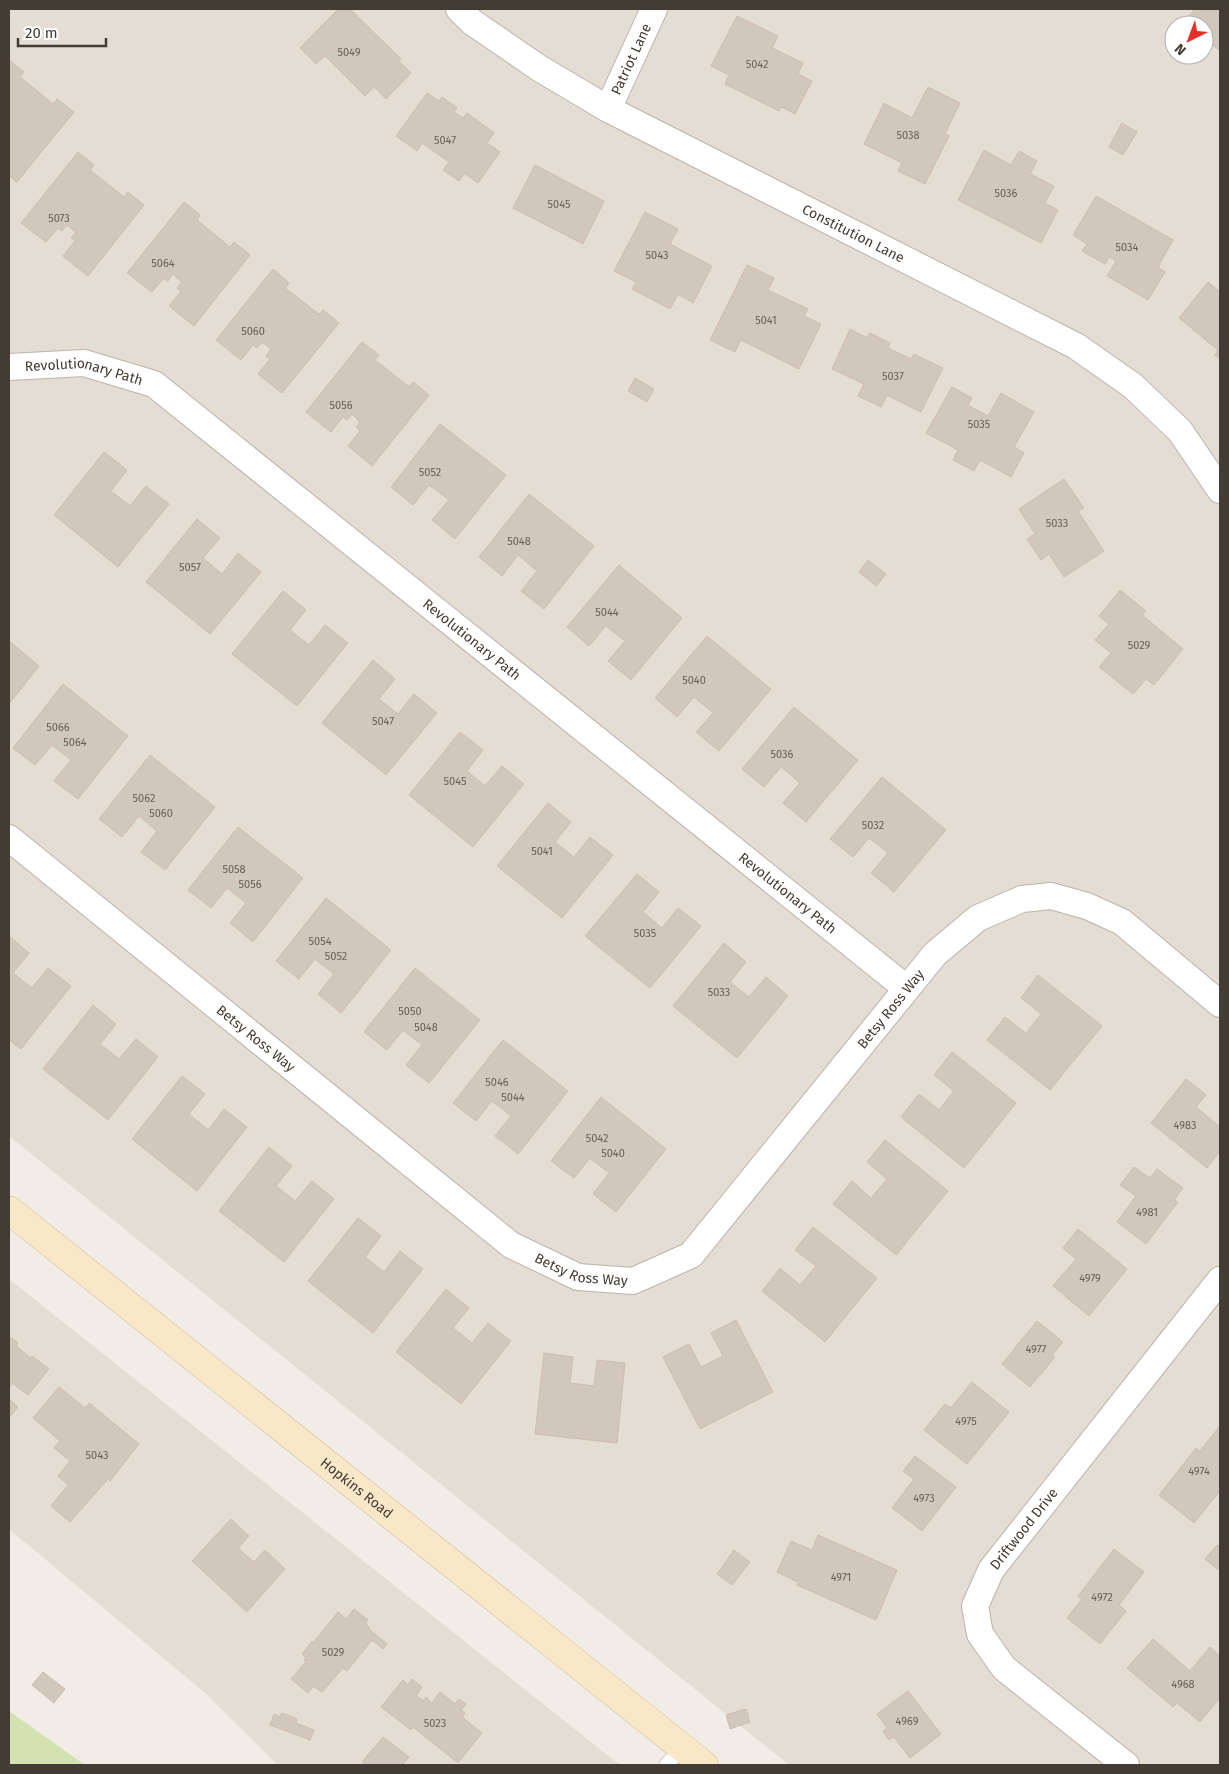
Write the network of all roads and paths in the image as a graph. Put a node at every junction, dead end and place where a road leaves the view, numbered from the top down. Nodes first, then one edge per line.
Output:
1 (460, 9) edge
2 (654, 9) edge
3 (608, 109) junction
4 (9, 367) edge
5 (1220, 490) edge
6 (9, 838) edge
7 (906, 988) junction
8 (1220, 1004) edge
9 (9, 1210) edge
10 (1215, 1296) edge
11 (674, 1756) edge
12 (704, 1765) edge
13 (1126, 1765) edge

1 - 3 street, Constitution Lane
2 - 3 street, Patriot Lane
3 - 5 street, Constitution Lane
4 - 7 street, Revolutionary Path
6 - 7 street, Betsy Ross Way
7 - 8 street, Betsy Ross Way
9 - 11 street, Hopkins Road
10 - 13 street, Driftwood Drive
11 - 12 street, Hopkins Road

